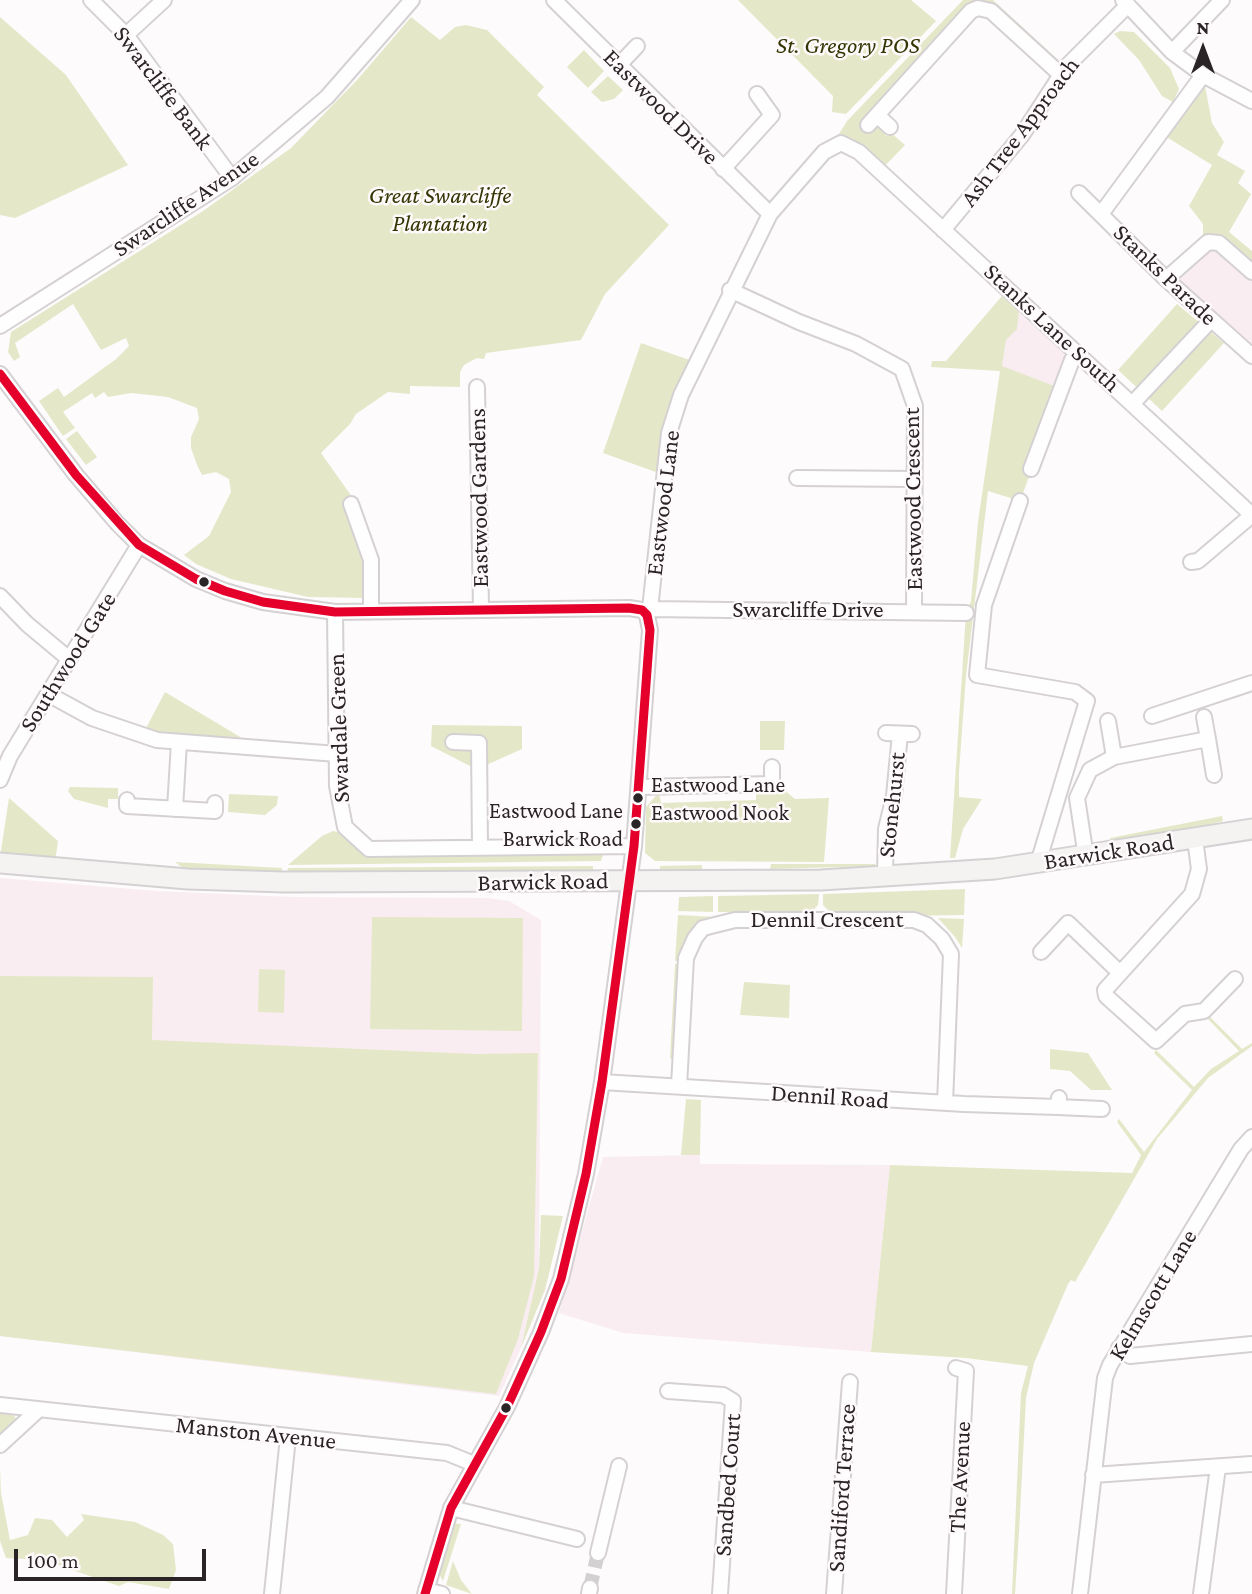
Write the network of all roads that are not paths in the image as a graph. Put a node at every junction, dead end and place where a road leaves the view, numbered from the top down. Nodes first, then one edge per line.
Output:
1 (91, 0) edge
2 (164, 0) edge
3 (412, 0) edge
4 (554, 0) edge
5 (1222, 0) edge
6 (1125, 2) edge
7 (126, 35) junction
8 (637, 46) dead end
9 (1172, 52) junction
10 (619, 65) junction
11 (1060, 74) junction
12 (1203, 75) junction
13 (757, 94) dead end
14 (1252, 101) edge
15 (890, 127) dead end
16 (850, 145) joint
17 (723, 169) junction
18 (232, 178) junction
19 (1079, 193) dead end
20 (770, 214) junction
21 (1101, 214) junction
22 (943, 230) junction
23 (1252, 272) edge
24 (1166, 279) junction
25 (730, 290) junction
26 (1211, 320) junction
27 (0, 326) edge
28 (1077, 354) junction
29 (1252, 356) edge
30 (0, 373) edge
31 (477, 387) dead end
32 (1134, 402) junction
33 (1031, 469) dead end
34 (797, 478) dead end
35 (914, 479) junction
36 (1020, 501) dead end
37 (351, 503) dead end
38 (1252, 514) edge
39 (139, 545) junction
40 (1191, 562) dead end
41 (0, 596) edge
42 (481, 609) junction
43 (372, 611) junction
44 (914, 611) junction
45 (335, 612) junction
46 (649, 612) junction
47 (966, 612) dead end
48 (69, 659) junction
49 (1252, 682) edge
50 (48, 694) junction
51 (1152, 716) dead end
52 (1204, 717) dead end
53 (1108, 721) dead end
54 (899, 734) dead end
55 (1208, 739) junction
56 (179, 742) junction
57 (453, 742) dead end
58 (337, 754) junction
59 (1114, 757) junction
60 (772, 767) dead end
61 (1214, 775) dead end
62 (0, 780) edge
63 (640, 787) junction
64 (127, 800) dead end
65 (215, 803) dead end
66 (174, 809) junction
67 (1252, 829) edge
68 (1195, 839) junction
69 (634, 846) junction
70 (480, 847) junction
71 (1086, 857) junction
72 (0, 863) edge
73 (1038, 863) junction
74 (885, 875) junction
75 (629, 881) junction
76 (1041, 952) dead end
77 (1119, 972) junction
78 (1235, 979) dead end
79 (602, 1082) junction
80 (679, 1086) junction
81 (945, 1103) junction
82 (1102, 1109) dead end
83 (1252, 1137) edge
84 (1252, 1344) edge
85 (1119, 1348) junction
86 (956, 1367) dead end
87 (850, 1382) dead end
88 (668, 1391) dead end
89 (0, 1405) edge
90 (37, 1411) junction
91 (288, 1437) junction
92 (0, 1445) edge
93 (474, 1464) junction
94 (1252, 1464) edge
95 (619, 1466) dead end
96 (1218, 1467) junction
97 (1093, 1475) junction
98 (451, 1508) junction
99 (577, 1539) dead end
100 (598, 1553) tunnel mouth
101 (425, 1592) edge
102 (272, 1594) edge
103 (442, 1594) edge
104 (720, 1594) edge
105 (834, 1594) edge
106 (954, 1594) edge
107 (1080, 1594) edge
108 (1200, 1594) edge

1 - 7 street, Swarcliffe Bank
2 - 7 street
3 - 18 street, Swarcliffe Avenue
4 - 10 street, Eastwood Drive
5 - 9 street
6 - 9 street
6 - 11 street, Ash Tree Approach
7 - 18 street, Swarcliffe Bank
8 - 10 street
9 - 12 street
10 - 17 street, Eastwood Drive
11 - 15 street
11 - 22 street, Ash Tree Approach
12 - 14 street
12 - 21 street
13 - 17 street
16 - 20 street, Eastwood Lane
16 - 22 street, Stanks Lane South
17 - 20 street, Eastwood Drive
18 - 27 street, Swarcliffe Avenue
19 - 21 street, Stanks Parade
20 - 25 street, Eastwood Lane
21 - 24 street, Stanks Parade
22 - 28 street, Stanks Lane South
23 - 24 street
24 - 26 street, Stanks Parade
25 - 35 street, Eastwood Crescent
25 - 46 street, Eastwood Lane
26 - 29 street, Stanks Parade
26 - 32 street
28 - 32 street, Stanks Lane South
28 - 33 street
30 - 39 street, Swarcliffe Drive
31 - 42 street, Eastwood Gardens
32 - 38 street, Stanks Lane South
34 - 35 street
35 - 44 street, Eastwood Crescent
36 - 73 street
37 - 43 street
38 - 40 street
39 - 45 street, Swarcliffe Drive
39 - 48 street, Southwood Gate
41 - 48 street
42 - 43 street, Swarcliffe Drive
42 - 46 street, Swarcliffe Drive
43 - 45 street, Swarcliffe Drive
44 - 46 street, Swarcliffe Drive
44 - 47 street, Swarcliffe Drive
45 - 58 street, Swardale Green
46 - 63 street, Eastwood Lane
48 - 50 street, Southwood Gate
49 - 51 street
50 - 56 street
50 - 62 street, Southwood Gate
52 - 55 street
53 - 59 street
54 - 74 street, Stonehurst
55 - 59 street
55 - 61 street
56 - 58 street
56 - 66 street
57 - 70 street
58 - 70 street, Swardale Green
59 - 71 street
60 - 63 street
63 - 69 street, Eastwood Lane
64 - 66 street
65 - 66 street
67 - 68 street, Barwick Road
68 - 71 street, Barwick Road
68 - 77 street
69 - 70 street, Swardale Green
69 - 75 street, Eastwood Lane
71 - 73 street, Barwick Road
72 - 75 street, Barwick Road
73 - 74 street, Barwick Road
74 - 75 street, Barwick Road
75 - 79 street, Eastwood Lane
76 - 77 street
77 - 78 street
79 - 80 street, Dennil Road
79 - 93 street, Eastwood Lane
80 - 81 street, Dennil Road
80 - 81 street, Dennil Crescent
81 - 82 street, Dennil Road
83 - 85 street, Kelmscott Lane
84 - 85 street
85 - 97 street, Kelmscott Lane
86 - 106 street, The Avenue
87 - 105 street, Sandiford Terrace
88 - 104 street, Sandbed Court
89 - 90 street, Manston Avenue
90 - 91 street, Manston Avenue
90 - 92 street
91 - 93 street, Manston Avenue
91 - 102 street
93 - 98 street, Eastwood Lane
94 - 96 street
95 - 100 street
96 - 97 street
96 - 108 street
97 - 107 street, Kelmscott Lane
98 - 99 street
98 - 101 street, Eastwood Lane
101 - 103 street

